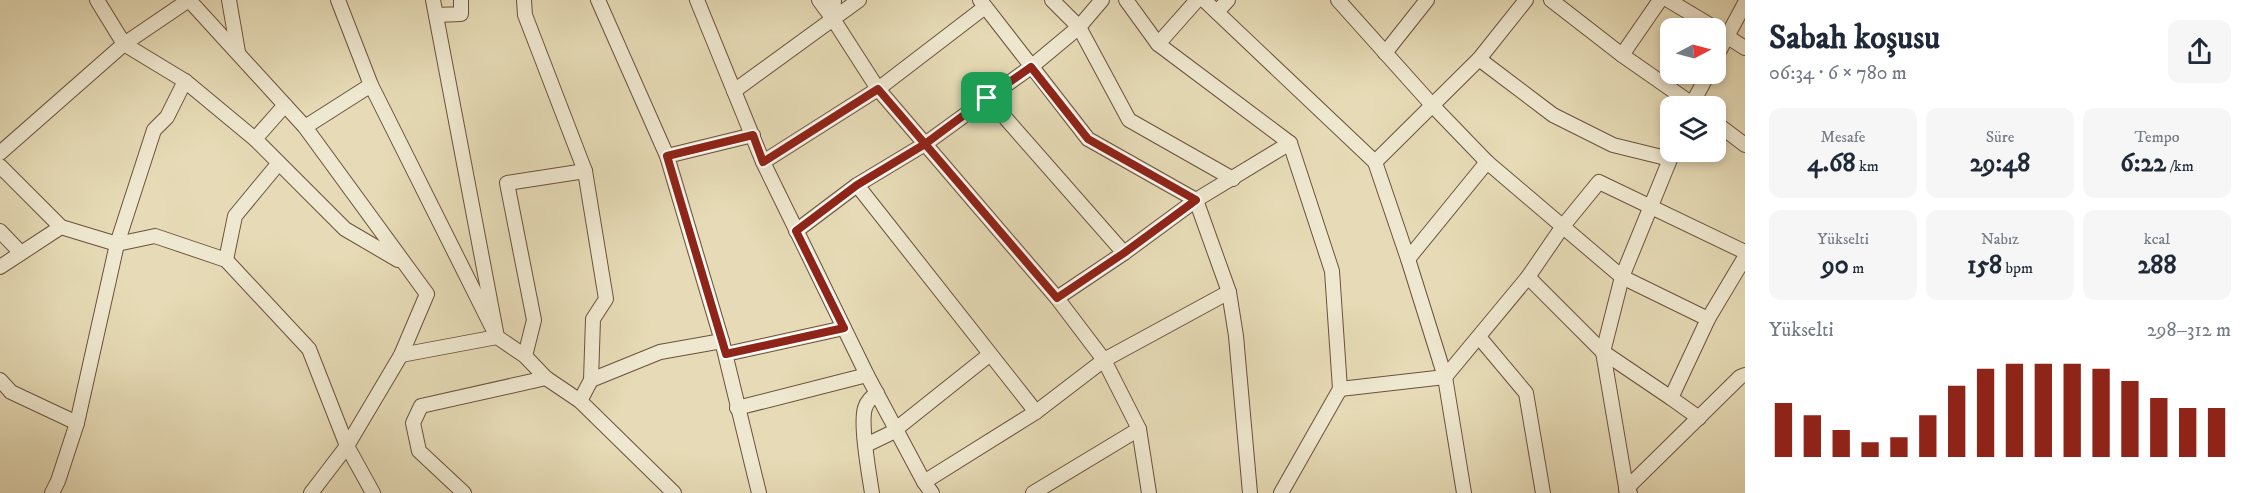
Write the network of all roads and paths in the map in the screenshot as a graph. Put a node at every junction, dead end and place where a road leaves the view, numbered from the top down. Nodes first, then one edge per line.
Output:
1 (96, 0) edge
2 (189, 0) edge
3 (229, 0) edge
4 (338, 0) edge
5 (433, 0) edge
6 (460, 0) edge
7 (524, 0) edge
8 (598, 0) edge
9 (697, 0) edge
10 (819, 0) edge
11 (834, 0) edge
12 (859, 0) edge
13 (1052, 0) edge
14 (1102, 0) edge
15 (1126, 0) edge
16 (1197, 0) edge
17 (1204, 0) edge
18 (1228, 0) edge
19 (1338, 0) edge
20 (1427, 0) edge
21 (1526, 0) edge
22 (1551, 0) edge
23 (1660, 0) edge
24 (1668, 0) edge
25 (983, 3) edge
26 (1745, 3) edge
27 (1217, 12) junction
28 (436, 15) junction
29 (1698, 18) edge
30 (833, 19) junction
31 (1726, 23) edge
32 (1079, 27) junction
33 (1726, 36) edge
34 (124, 44) junction
35 (1158, 44) junction
36 (1745, 48) edge
37 (238, 52) junction
38 (1385, 53) junction
39 (1622, 55) junction
40 (1479, 59) junction
41 (1031, 67) junction
42 (185, 81) junction
43 (371, 85) junction
44 (878, 89) junction
45 (734, 91) junction
46 (1679, 96) edge
47 (987, 98) junction
48 (285, 105) junction
49 (1433, 105) junction
50 (305, 128) junction
51 (1726, 131) edge
52 (753, 135) junction
53 (255, 140) junction
54 (1290, 143) junction
55 (925, 144) junction
56 (1745, 145) edge
57 (0, 153) edge
58 (1660, 153) edge
59 (667, 156) junction
60 (763, 162) junction
61 (1376, 162) junction
62 (1487, 162) junction
63 (1669, 162) edge
64 (278, 164) junction
65 (0, 166) edge
66 (585, 171) junction
67 (1233, 179) junction
68 (857, 185) junction
69 (1196, 200) junction
70 (1650, 208) junction
71 (1563, 226) junction
72 (61, 227) junction
73 (0, 231) edge
74 (796, 231) junction
75 (117, 244) junction
76 (1745, 252) edge
77 (21, 253) junction
78 (1124, 253) junction
79 (1745, 257) edge
80 (1408, 259) junction
81 (226, 260) junction
82 (403, 262) junction
83 (0, 267) edge
84 (1528, 277) junction
85 (1622, 277) junction
86 (1229, 292) junction
87 (1057, 298) junction
88 (1708, 319) junction
89 (844, 328) junction
90 (497, 337) junction
91 (1479, 337) junction
92 (724, 348) junction
93 (1603, 352) junction
94 (401, 355) junction
95 (989, 355) junction
96 (525, 356) junction
97 (1104, 360) junction
98 (867, 375) junction
99 (1745, 375) edge
100 (1445, 377) junction
101 (546, 378) junction
102 (591, 380) junction
103 (0, 381) edge
104 (1340, 389) junction
105 (877, 393) junction
106 (1671, 398) junction
107 (580, 401) junction
108 (737, 408) junction
109 (1036, 412) junction
110 (1699, 418) junction
111 (76, 423) junction
112 (896, 428) junction
113 (1139, 429) junction
114 (866, 445) junction
115 (346, 446) junction
116 (928, 488) edge
117 (1628, 492) edge
118 (52, 493) edge
119 (311, 493) edge
120 (373, 493) edge
121 (464, 493) edge
122 (674, 493) edge
123 (759, 493) edge
124 (872, 493) edge
125 (1033, 493) edge
126 (1149, 493) edge
127 (1250, 493) edge
128 (1281, 493) edge
129 (1460, 493) edge
130 (1543, 493) edge

1 - 34 street
2 - 34 street
2 - 37 street
3 - 37 street
4 - 43 street
5 - 28 street
6 - 28 street
7 - 66 street
8 - 59 street
9 - 45 street
10 - 30 street
11 - 30 street
12 - 30 street
13 - 32 street
14 - 32 street
15 - 35 street
16 - 35 street
17 - 27 street
18 - 27 street
19 - 38 street
20 - 38 street
21 - 40 street
22 - 39 street
23 - 39 street
24 - 29 street
25 - 41 street
25 - 44 street
26 - 31 street
27 - 61 street
28 - 90 street
30 - 44 street
30 - 45 street
32 - 41 street
32 - 67 street
33 - 36 street
34 - 42 street
34 - 57 street
35 - 54 street
37 - 48 street
38 - 49 street
39 - 46 street
40 - 49 street
40 - 58 street
41 - 47 street
41 - 69 street
42 - 53 street
42 - 75 street
43 - 50 street
43 - 90 street
44 - 55 street
44 - 60 street
45 - 52 street
47 - 55 street
47 - 78 street
48 - 50 street
48 - 53 street
49 - 61 street
49 - 62 street
50 - 82 street
51 - 56 street
52 - 59 street
52 - 60 street
53 - 64 street
54 - 67 street
54 - 104 street
55 - 68 street
55 - 87 street
59 - 92 street
60 - 74 street
61 - 80 street
62 - 71 street
62 - 80 street
63 - 70 street
64 - 81 street
64 - 82 street
65 - 72 street
66 - 96 street
66 - 102 street
67 - 69 street
68 - 74 street
68 - 95 street
69 - 78 street
69 - 86 street
70 - 71 street
70 - 76 street
70 - 85 street
71 - 84 street
71 - 85 street
72 - 75 street
72 - 77 street
73 - 77 street
74 - 89 street
75 - 81 street
75 - 111 street
77 - 83 street
78 - 87 street
79 - 88 street
80 - 100 street
81 - 115 street
82 - 94 street
84 - 91 street
84 - 93 street
85 - 88 street
85 - 93 street
86 - 97 street
86 - 127 street
87 - 97 street
88 - 106 street
89 - 92 street
89 - 98 street
90 - 94 street
90 - 96 street
91 - 100 street
91 - 130 street
92 - 102 street
92 - 108 street
93 - 106 street
93 - 117 street
94 - 115 street
95 - 109 street
95 - 112 street
96 - 101 street
97 - 109 street
97 - 113 street
98 - 105 street
98 - 108 street
99 - 110 street
100 - 104 street
100 - 129 street
101 - 107 street
101 - 121 street
102 - 107 street
103 - 111 street
104 - 128 street
105 - 112 street
105 - 114 street
106 - 110 street
107 - 122 street
108 - 123 street
109 - 116 street
110 - 117 street
111 - 118 street
112 - 114 street
112 - 116 street
113 - 125 street
113 - 126 street
114 - 124 street
115 - 119 street
115 - 120 street

